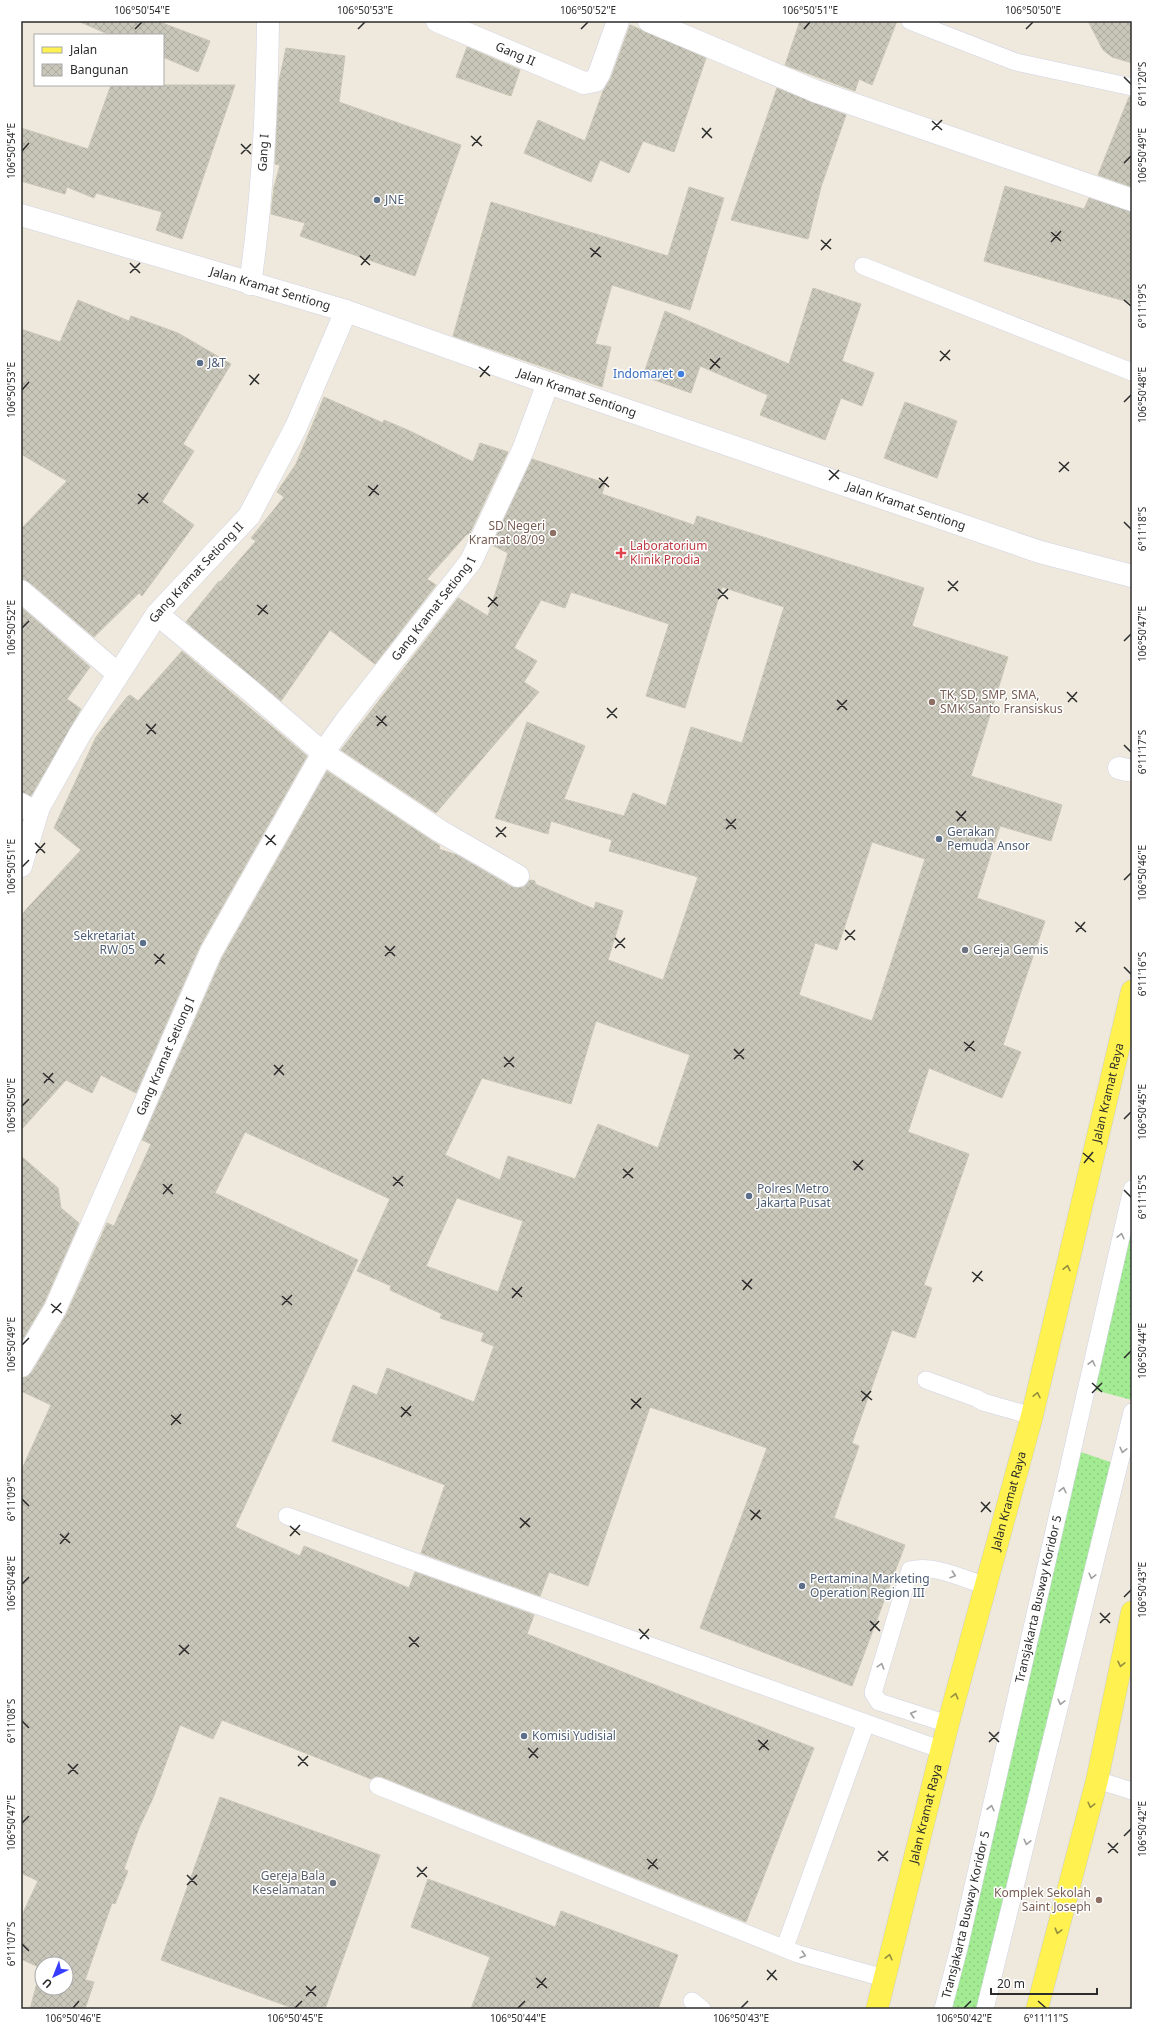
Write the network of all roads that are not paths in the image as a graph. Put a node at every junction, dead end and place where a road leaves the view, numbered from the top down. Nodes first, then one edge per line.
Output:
1 (268, 21) edge
2 (437, 21) edge
3 (618, 21) edge
4 (649, 21) edge
5 (910, 21) edge
6 (1132, 87) edge
7 (1132, 200) edge
8 (21, 215) edge
9 (863, 266) dead end
10 (250, 284) junction
11 (346, 311) junction
12 (1132, 372) edge
13 (548, 383) junction
14 (1132, 576) edge
15 (21, 591) edge
16 (157, 614) junction
17 (118, 674) junction
18 (323, 753) junction
19 (30, 806) edge
20 (21, 866) edge
21 (518, 876) dead end
22 (1132, 991) edge
23 (1132, 1189) edge
24 (21, 1366) edge
25 (926, 1380) dead end
26 (1132, 1412) edge
27 (1032, 1416) junction
28 (287, 1516) dead end
29 (984, 1585) junction
30 (1132, 1612) edge
31 (866, 1723) junction
32 (948, 1724) junction
33 (942, 1750) junction
34 (1097, 1780) junction
35 (378, 1786) dead end
36 (1132, 1791) edge
37 (785, 1947) junction
38 (884, 1978) junction
39 (877, 2009) edge
40 (943, 2009) edge
41 (985, 2009) edge
42 (1037, 2009) edge

1 - 10 street, Gang I
2 - 3 street, Gang II
4 - 7 street
5 - 6 lane
8 - 10 street, Jalan Kramat Sentiong
9 - 12 lane
10 - 11 street, Jalan Kramat Sentiong
11 - 13 street, Jalan Kramat Sentiong
11 - 16 street, Gang Kramat Setiong II
13 - 14 street, Jalan Kramat Sentiong
13 - 18 street, Gang Kramat Setiong I
15 - 17 street
16 - 17 street, Gang Kramat Setiong II
16 - 18 street
17 - 19 street, Gang Kramat Setiong II
18 - 21 street
18 - 24 street, Gang Kramat Setiong I
19 - 20 street, Gang Kramat Setiong II
27 -> 22 main road, Jalan Kramat Raya
40 -> 23 lane, Transjakarta Busway Koridor 5
25 - 27 lane
26 -> 41 lane
27 - 29 main road, Jalan Kramat Raya
28 - 31 lane
32 -> 29 main road, Jalan Kramat Raya
32 -> 29 lane
30 -> 34 main road
31 - 33 lane
31 - 37 lane
32 - 33 main road, Jalan Kramat Raya
38 -> 33 main road, Jalan Kramat Raya
34 - 36 lane
34 -> 42 main road
35 - 37 lane
37 -> 38 lane
38 - 39 main road, Jalan Kramat Raya

